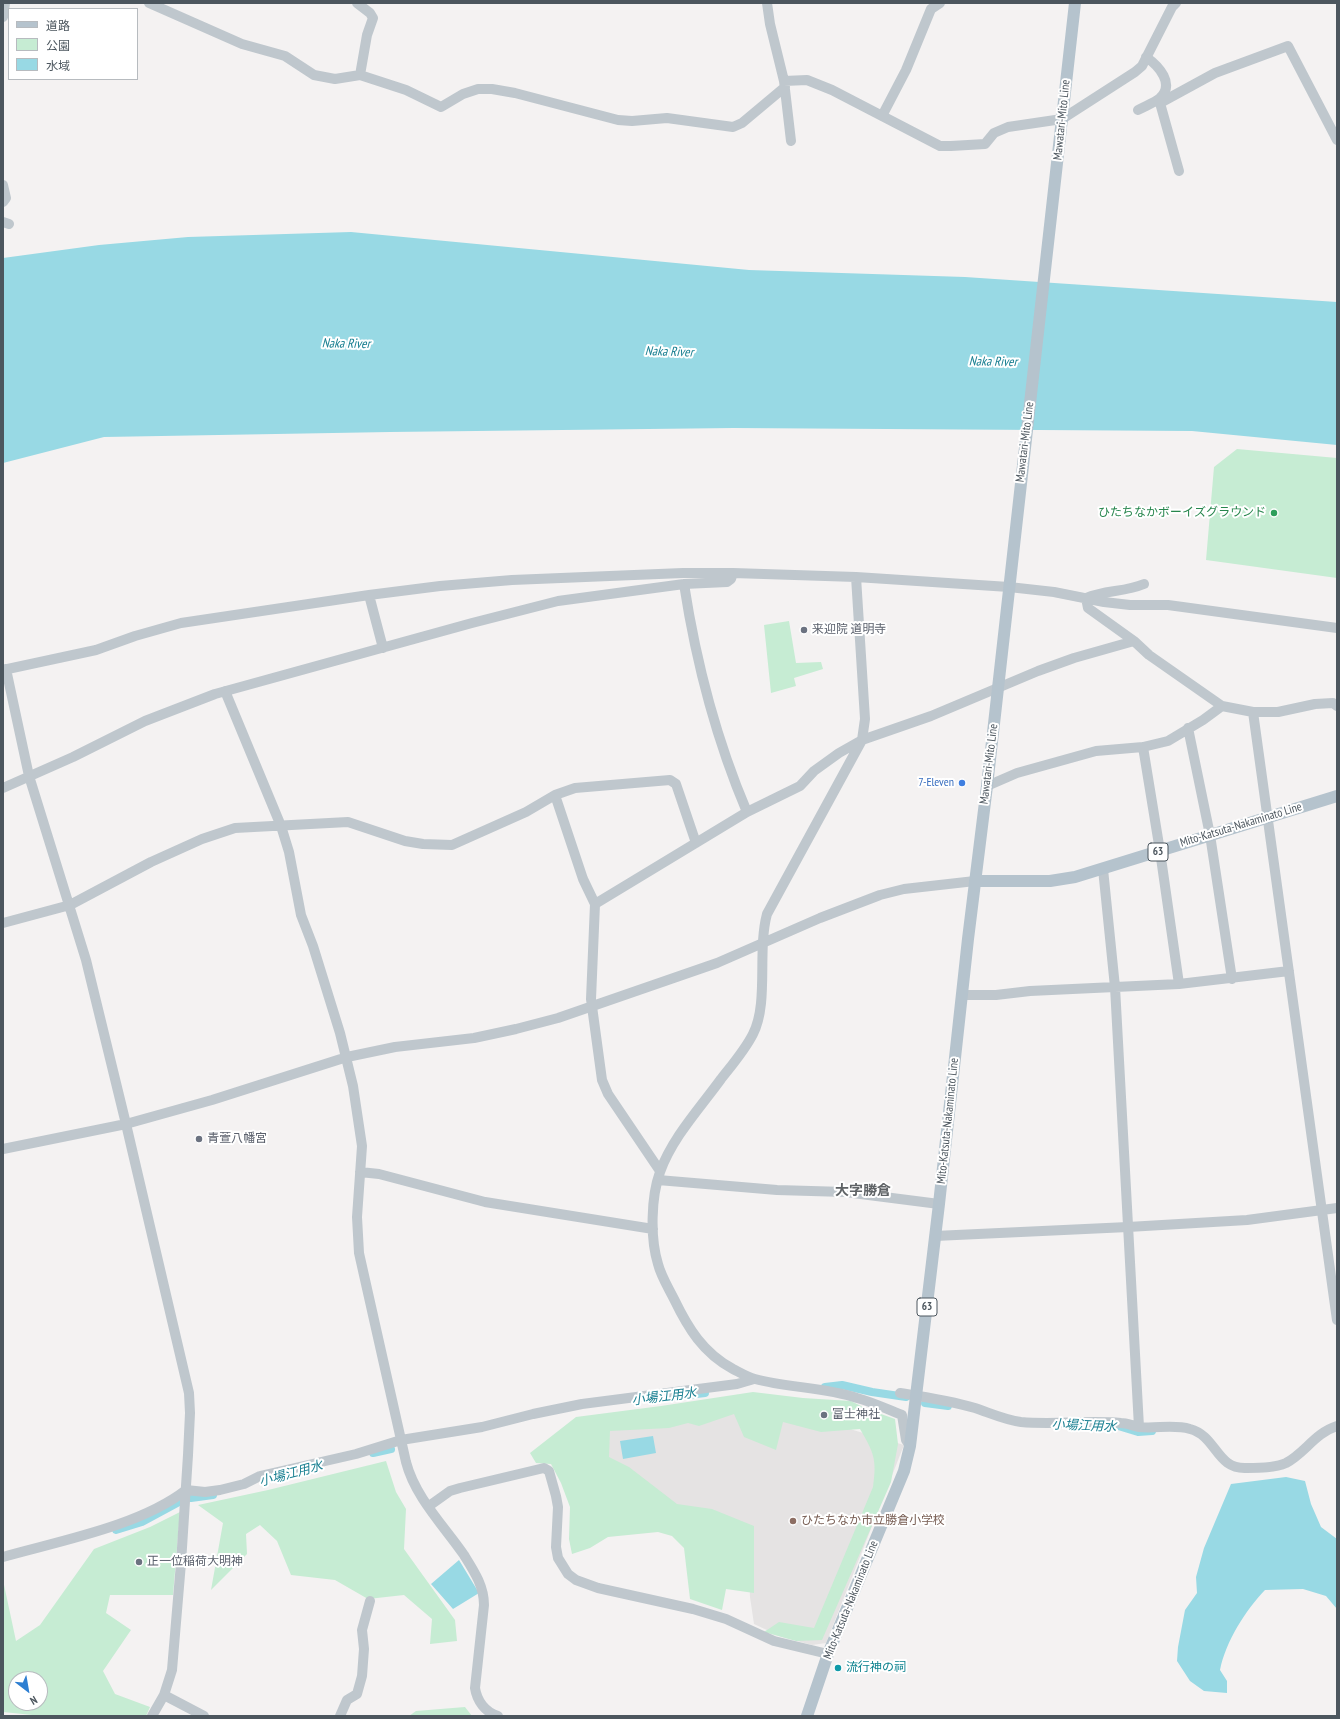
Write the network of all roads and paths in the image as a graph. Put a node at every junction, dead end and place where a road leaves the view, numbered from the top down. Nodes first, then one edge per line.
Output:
1 (5, 3) edge
2 (149, 3) edge
3 (357, 3) edge
4 (767, 3) edge
5 (940, 3) edge
6 (1075, 3) edge
7 (1176, 3) edge
8 (3, 17) edge
9 (1146, 57) junction
10 (360, 75) junction
11 (785, 84) junction
12 (1138, 110) dead end
13 (882, 116) junction
14 (1062, 119) junction
15 (1337, 140) edge
16 (791, 142) dead end
17 (1179, 171) dead end
18 (3, 185) edge
19 (3, 202) edge
20 (733, 572) junction
21 (856, 577) junction
22 (684, 584) junction
23 (1144, 584) dead end
24 (1009, 587) junction
25 (369, 595) junction
26 (1086, 598) junction
27 (1337, 628) edge
28 (1134, 641) junction
29 (383, 648) junction
30 (4, 670) edge
31 (998, 688) junction
32 (225, 691) junction
33 (1222, 706) junction
34 (1337, 706) edge
35 (1253, 712) junction
36 (1188, 728) junction
37 (862, 740) junction
38 (1142, 747) junction
39 (29, 776) junction
40 (987, 786) junction
41 (3, 788) edge
42 (555, 795) junction
43 (1337, 796) edge
44 (746, 812) junction
45 (1268, 817) junction
46 (281, 826) junction
47 (1210, 835) junction
48 (696, 843) junction
49 (1160, 851) junction
50 (1102, 869) junction
51 (975, 882) junction
52 (595, 904) junction
53 (70, 905) junction
54 (3, 923) edge
55 (763, 943) junction
56 (1289, 971) junction
57 (1232, 979) junction
58 (1179, 984) junction
59 (1115, 987) junction
60 (962, 995) junction
61 (592, 1007) junction
62 (346, 1057) junction
63 (126, 1124) junction
64 (3, 1149) edge
65 (360, 1172) junction
66 (659, 1176) junction
67 (939, 1204) junction
68 (1337, 1208) edge
69 (1322, 1210) junction
70 (1128, 1227) junction
71 (653, 1229) junction
72 (935, 1236) junction
73 (1337, 1320) edge
74 (754, 1379) junction
75 (900, 1393) dead end
76 (916, 1396) junction
77 (1337, 1426) edge
78 (1139, 1427) junction
79 (401, 1440) junction
80 (910, 1446) junction
81 (186, 1490) junction
82 (429, 1506) junction
83 (3, 1557) edge
84 (370, 1601) dead end
85 (828, 1654) junction
86 (164, 1695) junction
87 (152, 1716) edge
88 (204, 1716) edge
89 (340, 1716) edge
90 (498, 1716) edge
91 (807, 1716) edge

1 - 8 street
2 - 10 street
3 - 10 street
4 - 11 street
5 - 13 street
6 - 14 main road, Mawatari-Mito Line
7 - 9 street
9 - 12 street
9 - 14 street
10 - 11 street
11 - 13 street
11 - 16 street
13 - 14 street
14 - 24 main road, Mawatari-Mito Line
15 - 17 street
18 - 19 street
20 - 21 street
20 - 22 street
20 - 25 street
21 - 24 street
21 - 37 street
22 - 29 street
22 - 44 street
23 - 26 street
24 - 26 street
24 - 31 main road, Mawatari-Mito Line
25 - 29 street
25 - 30 street
26 - 27 street
26 - 28 street
28 - 31 street
28 - 33 street
29 - 32 street
30 - 39 street
31 - 37 street
31 - 40 main road, Mawatari-Mito Line
32 - 39 street
32 - 46 street
33 - 35 street
33 - 36 street
34 - 35 street
35 - 45 street
36 - 38 street
36 - 47 street
37 - 44 street
37 - 55 street
38 - 40 street
38 - 49 street
39 - 41 street
39 - 53 street
40 - 51 main road, Mawatari-Mito Line
42 - 46 street
42 - 48 street
42 - 52 street
43 - 45 main road, Mito-Katsuta-Nakaminato Line / 63
44 - 48 street
45 - 47 main road, Mito-Katsuta-Nakaminato Line / 63
45 - 56 street
46 - 53 street
46 - 62 street
47 - 49 main road, Mito-Katsuta-Nakaminato Line / 63
47 - 57 street
48 - 52 street
49 - 50 main road, Mito-Katsuta-Nakaminato Line / 63
49 - 58 street
50 - 51 main road, Mito-Katsuta-Nakaminato Line / 63
50 - 59 street
51 - 55 street
51 - 60 main road, Mito-Katsuta-Nakaminato Line / 63
52 - 61 street
53 - 54 street
53 - 63 street
55 - 61 street
55 - 66 street
56 - 57 street
56 - 69 street
57 - 58 street
58 - 59 street
59 - 60 street
59 - 70 street
60 - 67 main road, Mito-Katsuta-Nakaminato Line / 63
61 - 62 street
61 - 66 street
62 - 63 street
62 - 65 street
63 - 64 street
63 - 81 street
65 - 71 street
65 - 79 street
66 - 67 street
66 - 71 street
67 - 72 main road, Mito-Katsuta-Nakaminato Line / 63
68 - 69 street
69 - 70 street
69 - 73 street
70 - 72 street
70 - 78 street
71 - 74 street
72 - 76 main road, Mito-Katsuta-Nakaminato Line / 63
74 - 79 street
74 - 80 street
75 - 76 street
76 - 78 street
76 - 80 main road, Mito-Katsuta-Nakaminato Line / 63
77 - 78 street
79 - 81 street
79 - 82 street
80 - 85 main road, Mito-Katsuta-Nakaminato Line / 63
81 - 83 street
81 - 86 street
82 - 85 street
82 - 90 street
84 - 89 street
85 - 91 main road, Mito-Katsuta-Nakaminato Line / 63
86 - 87 street
86 - 88 street

